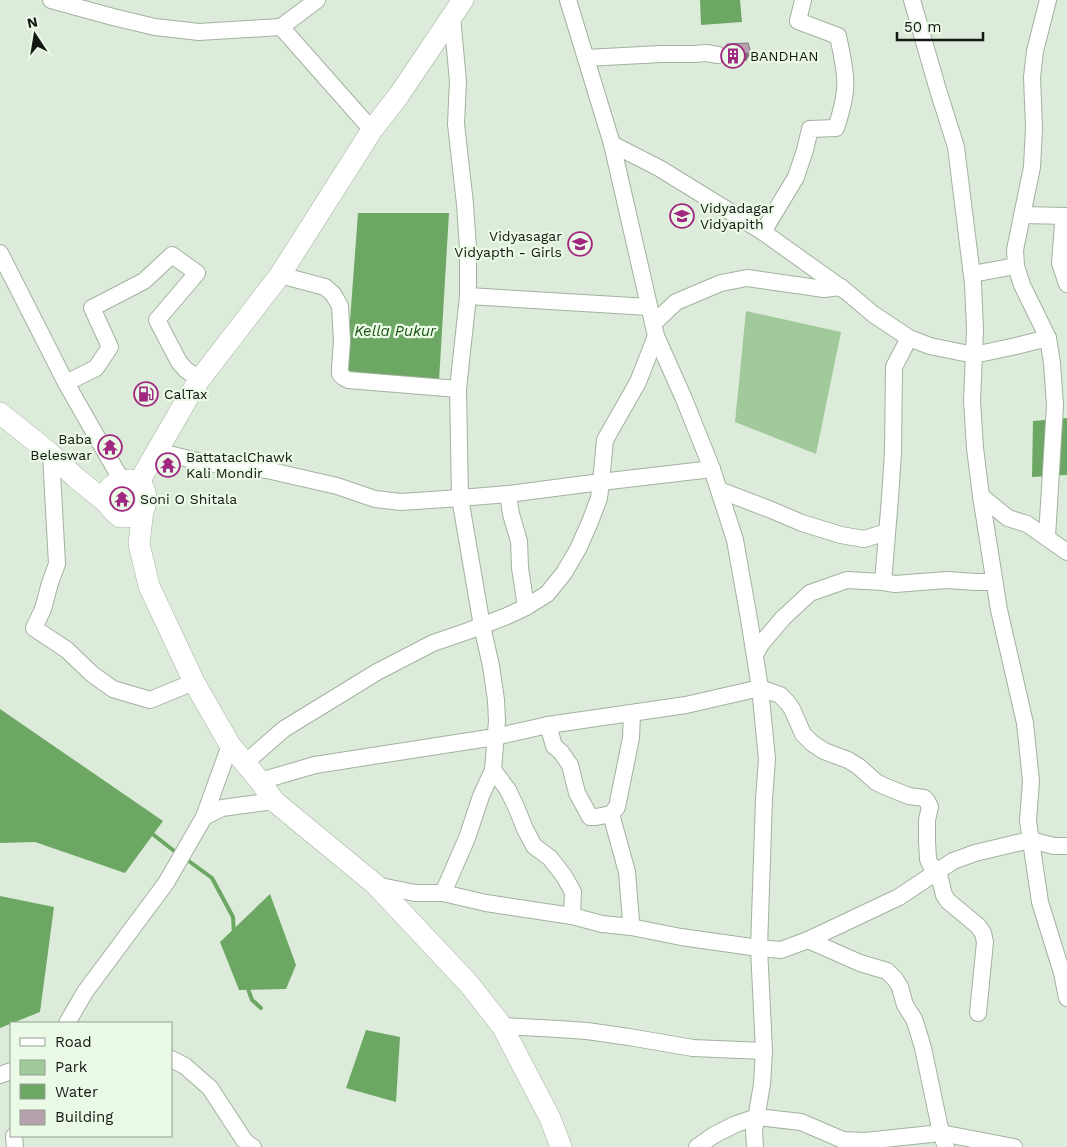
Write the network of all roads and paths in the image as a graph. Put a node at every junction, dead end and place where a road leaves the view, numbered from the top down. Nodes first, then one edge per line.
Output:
1 (51, 0) edge
2 (317, 0) edge
3 (568, 0) edge
4 (803, 0) edge
5 (912, 0) edge
6 (1048, 0) edge
7 (74, 4) edge
8 (457, 8) edge
9 (281, 27) junction
10 (718, 55) dead end
11 (586, 58) junction
12 (372, 130) junction
13 (612, 144) junction
14 (1022, 215) junction
15 (1067, 216) edge
16 (1067, 222) edge
17 (763, 232) junction
18 (0, 253) edge
19 (1016, 266) junction
20 (972, 274) junction
21 (280, 275) junction
22 (1067, 284) edge
23 (841, 288) junction
24 (468, 296) junction
25 (649, 306) junction
26 (655, 330) junction
27 (910, 338) junction
28 (1048, 338) junction
29 (974, 355) junction
30 (200, 379) junction
31 (66, 383) junction
32 (458, 389) junction
33 (0, 413) edge
34 (157, 451) junction
35 (51, 454) junction
36 (712, 469) junction
37 (601, 482) junction
38 (719, 490) junction
39 (120, 493) junction
40 (508, 494) junction
41 (981, 496) junction
42 (460, 498) junction
43 (887, 532) junction
44 (1048, 537) junction
45 (139, 544) junction
46 (1067, 552) edge
47 (883, 582) junction
48 (994, 582) junction
49 (526, 607) junction
50 (482, 626) junction
51 (755, 655) junction
52 (194, 682) junction
53 (760, 688) junction
54 (632, 713) junction
55 (548, 725) junction
56 (495, 737) junction
57 (230, 745) junction
58 (245, 762) junction
59 (493, 770) junction
60 (260, 780) junction
61 (274, 801) junction
62 (611, 814) junction
63 (204, 817) junction
64 (1030, 840) junction
65 (1067, 846) edge
66 (938, 871) junction
67 (376, 885) junction
68 (442, 893) junction
69 (572, 916) junction
70 (631, 921) dead end
71 (808, 940) junction
72 (759, 948) junction
73 (1067, 998) edge
74 (978, 1013) dead end
75 (68, 1022) edge
76 (502, 1026) junction
77 (764, 1051) junction
78 (172, 1060) edge
79 (757, 1117) junction
80 (944, 1140) edge
81 (843, 1144) edge
82 (247, 1145) edge
83 (561, 1147) edge
84 (697, 1147) edge
85 (754, 1147) edge
86 (1014, 1147) edge

1 - 7 street
2 - 9 street
3 - 11 street
4 - 17 street
5 - 20 street
6 - 14 street
7 - 9 street
8 - 12 main road
8 - 24 street
9 - 12 street
10 - 11 street
11 - 13 street
12 - 21 main road
13 - 17 street
13 - 25 street
14 - 15 street
14 - 19 street
16 - 22 street
17 - 23 street
18 - 31 street
19 - 20 street
19 - 28 street
20 - 29 street
21 - 30 main road
21 - 32 street
23 - 26 street
23 - 27 street
24 - 25 street
24 - 32 street
25 - 26 street
26 - 36 street
26 - 37 street
27 - 29 street
27 - 43 street
28 - 29 street
28 - 44 street
29 - 41 street
30 - 31 street
30 - 34 main road
31 - 39 street
32 - 42 street
33 - 35 main road
34 - 39 main road
34 - 42 street
35 - 39 main road
35 - 52 street
36 - 37 street
36 - 38 street
37 - 40 street
37 - 49 street
38 - 43 street
38 - 51 street
39 - 45 main road
39 - 45 main road
40 - 42 street
40 - 49 street
41 - 44 street
41 - 48 street
42 - 50 street
43 - 47 street
44 - 46 street
45 - 52 main road
47 - 48 street
47 - 51 street
48 - 64 street
49 - 50 street
50 - 56 street
50 - 58 street
51 - 53 street
52 - 57 main road
53 - 54 street
53 - 66 street
53 - 72 street
54 - 55 street
54 - 62 street
55 - 56 street
55 - 62 street
56 - 59 street
56 - 60 street
57 - 58 main road
57 - 63 street
58 - 60 main road
59 - 68 street
59 - 69 street
60 - 61 main road
61 - 63 street
61 - 67 main road
62 - 70 street
63 - 75 street
64 - 65 street
64 - 66 street
64 - 73 street
66 - 71 street
66 - 74 street
67 - 68 street
67 - 76 main road
68 - 69 street
69 - 72 street
71 - 72 street
71 - 80 street
72 - 77 street
76 - 77 street
76 - 83 main road
77 - 79 street
78 - 82 street
79 - 81 street
79 - 84 street
79 - 85 street
80 - 81 street
80 - 86 street

